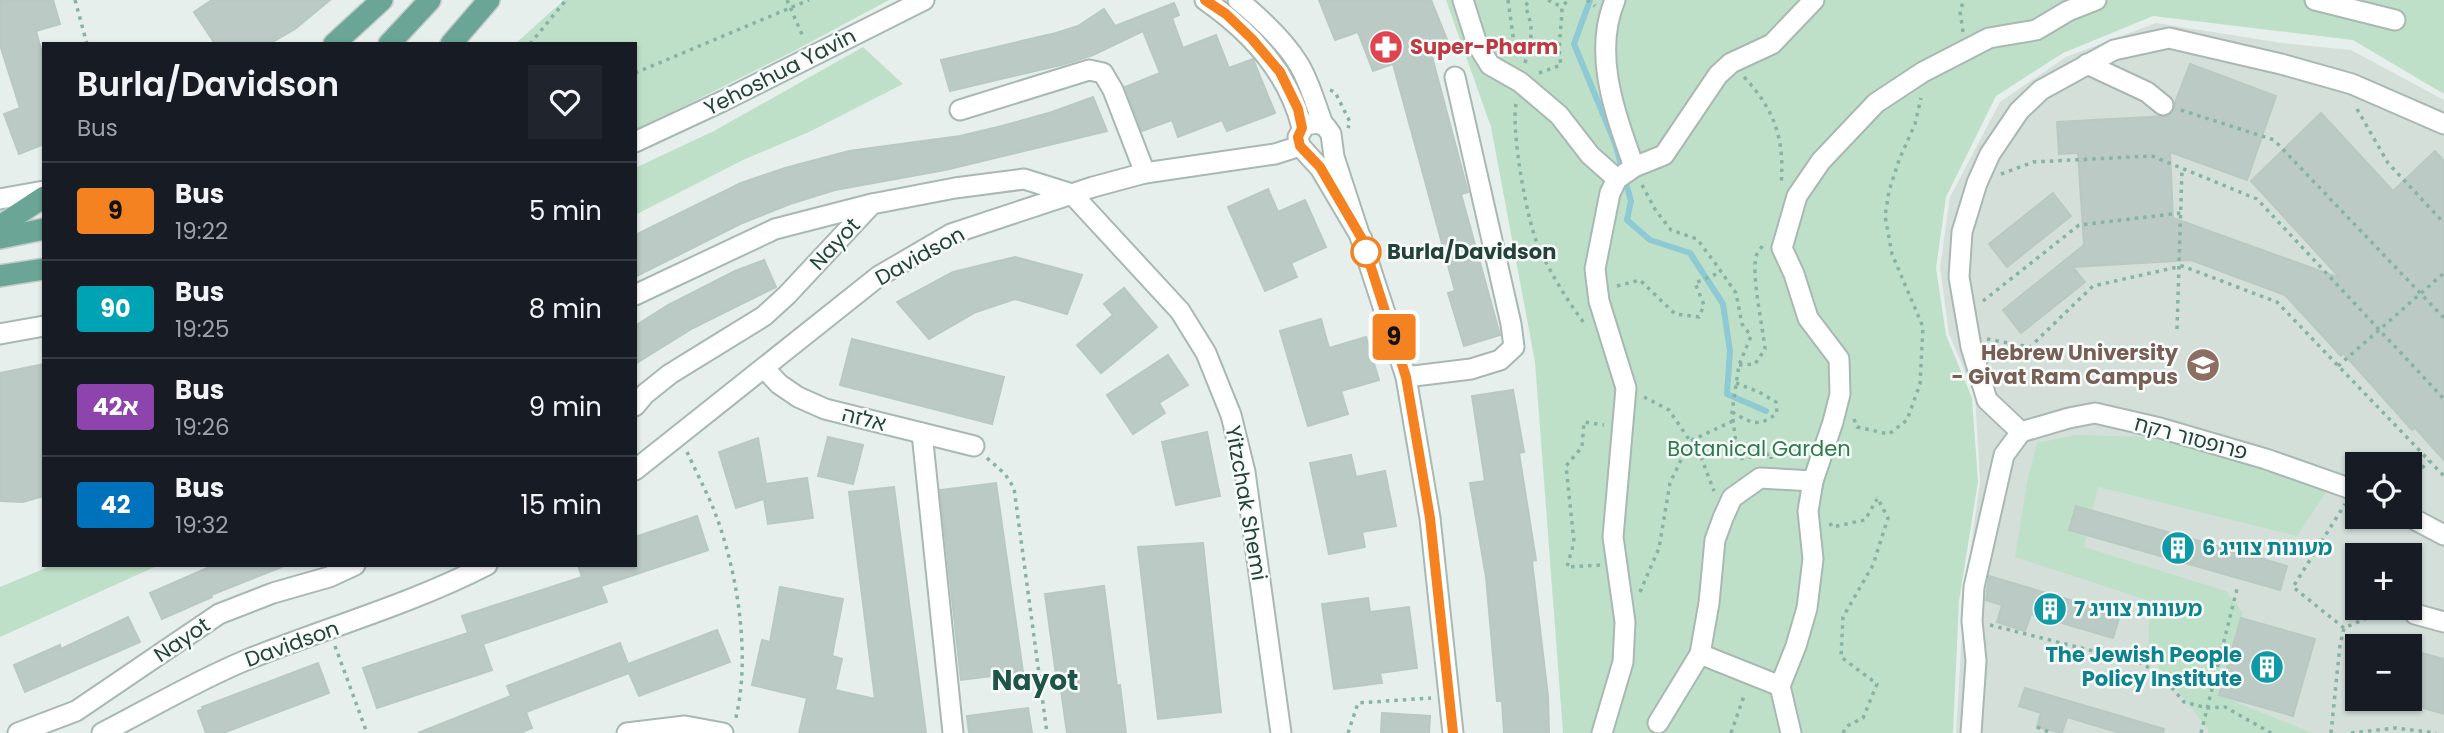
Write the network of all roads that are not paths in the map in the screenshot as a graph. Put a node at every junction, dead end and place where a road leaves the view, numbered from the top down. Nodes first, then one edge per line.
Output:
1 (383, 0) edge
2 (429, 0) edge
3 (489, 0) edge
4 (924, 0) edge
5 (1205, 0) edge
6 (1238, 0) edge
7 (1463, 0) edge
8 (1615, 0) edge
9 (1814, 0) edge
10 (2096, 0) edge
11 (2315, 0) edge
12 (2395, 20) dead end
13 (336, 42) edge
14 (391, 42) edge
15 (452, 42) edge
16 (2087, 64) junction
17 (1455, 78) dead end
18 (2164, 105) road end
19 (960, 110) dead end
20 (1322, 124) junction
21 (2444, 124) edge
22 (637, 141) edge
23 (1304, 143) junction
24 (1331, 143) junction
25 (1145, 173) junction
26 (1625, 173) junction
27 (42, 191) edge
28 (1072, 194) junction
29 (42, 198) edge
30 (0, 199) edge
31 (872, 204) junction
32 (0, 226) edge
33 (42, 229) edge
34 (0, 237) edge
35 (1362, 239) junction
36 (42, 270) edge
37 (0, 276) edge
38 (637, 294) edge
39 (42, 326) edge
40 (0, 334) edge
41 (765, 369) junction
42 (1406, 377) junction
43 (637, 404) edge
44 (2021, 432) junction
45 (922, 433) junction
46 (974, 446) road end
47 (637, 468) edge
48 (1813, 481) junction
49 (2345, 486) edge
50 (2422, 523) edge
51 (2444, 535) edge
52 (351, 567) edge
53 (483, 567) edge
54 (2422, 616) edge
55 (2444, 622) edge
56 (1700, 654) junction
57 (1780, 686) junction
58 (1658, 723) dead end
59 (729, 727) edge
60 (18, 733) edge
61 (102, 733) edge
62 (627, 733) edge
63 (953, 733) edge
64 (1281, 733) edge
65 (1453, 733) edge
66 (1601, 733) edge
67 (1791, 733) edge
68 (1971, 733) edge

1 - 13 main road
2 - 14 main road
3 - 15 main road
4 - 22 street, Yehoshua Yavin
5 - 23 street
6 - 20 street
7 - 26 street
8 - 26 street
9 - 26 street
10 - 48 street
11 - 12 street
16 - 18 street
16 - 21 street
16 - 44 street
17 - 42 street
19 - 25 street
20 - 23 street
20 - 24 street
23 - 24 street
23 - 25 street, Davidson
23 - 35 street
24 - 35 street
25 - 28 street, Davidson
26 - 66 street
27 - 30 street
28 - 31 street, Nayot
28 - 41 street, Davidson
28 - 64 street, Yitzchak Shemi
29 - 32 main road
31 - 38 street
31 - 43 street, Nayot
33 - 34 main road
35 - 42 street
36 - 37 main road
39 - 40 street
41 - 45 street, אלזה
41 - 47 street, Davidson
42 - 65 street
44 - 49 street, פרופסור רקח
44 - 68 street
45 - 46 street, אלזה
45 - 63 street
48 - 56 street
48 - 57 street
50 - 51 street
52 - 60 street, Nayot
53 - 61 street, Davidson
54 - 55 street
56 - 57 street
56 - 58 street
57 - 67 street
59 - 62 street

